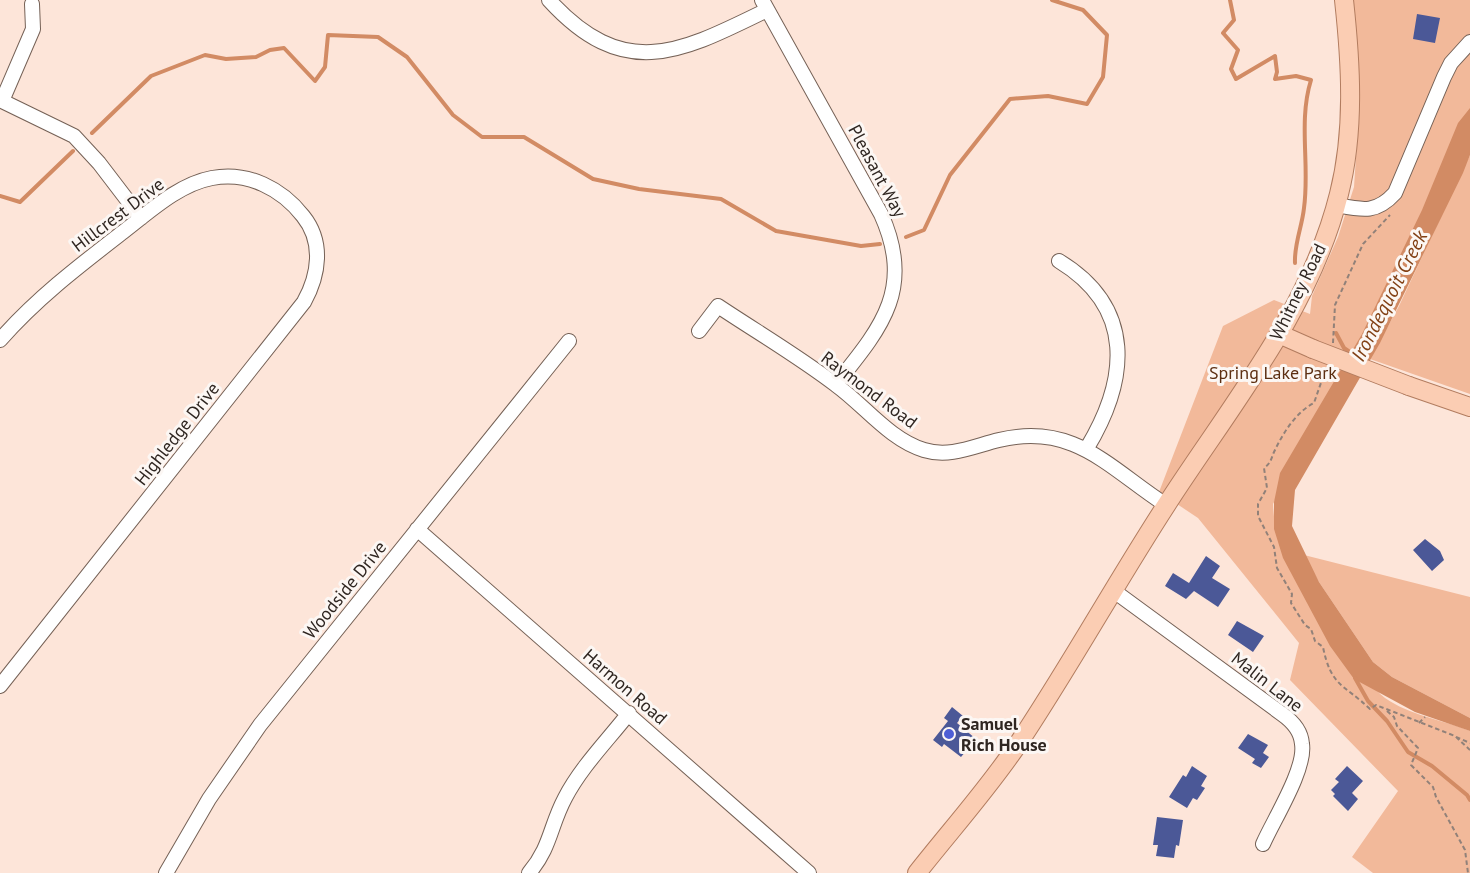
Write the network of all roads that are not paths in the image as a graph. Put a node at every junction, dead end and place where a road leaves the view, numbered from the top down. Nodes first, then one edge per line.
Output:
1 (549, 0) edge
2 (1344, 0) edge
3 (32, 3) dead end
4 (764, 5) edge
5 (1470, 42) edge
6 (1, 101) edge
7 (280, 193) joint
8 (1336, 205) junction
9 (141, 218) junction
10 (1059, 261) dead end
11 (699, 331) dead end
12 (1279, 334) junction
13 (0, 340) edge
14 (569, 341) dead end
15 (836, 384) junction
16 (1470, 407) edge
17 (1087, 448) junction
18 (1166, 505) junction
19 (417, 529) junction
20 (1114, 591) junction
21 (2, 681) edge
22 (629, 713) junction
23 (1263, 844) dead end
24 (166, 873) edge
25 (529, 873) edge
26 (809, 873) edge
27 (917, 873) edge

1 - 4 street, Pleasant Way
2 - 8 main road, Whitney Road
3 - 6 street
4 - 15 street, Pleasant Way
5 - 8 street
6 - 9 street
7 - 9 street, Hillcrest Drive
7 - 21 street, Highledge Drive
8 - 12 main road, Whitney Road
9 - 13 street, Hillcrest Drive
10 - 17 street
11 - 15 street, Raymond Road
12 - 16 main road, bridge
12 - 18 main road, Whitney Road
14 - 19 street, Woodside Drive
15 - 17 street, Raymond Road
17 - 18 street, Raymond Road
18 - 20 main road, Whitney Road
19 - 22 street, Harmon Road
19 - 24 street, Woodside Drive
20 - 23 street, Malin Lane
20 - 27 main road, Whitney Road
22 - 25 street
22 - 26 street, Harmon Road

